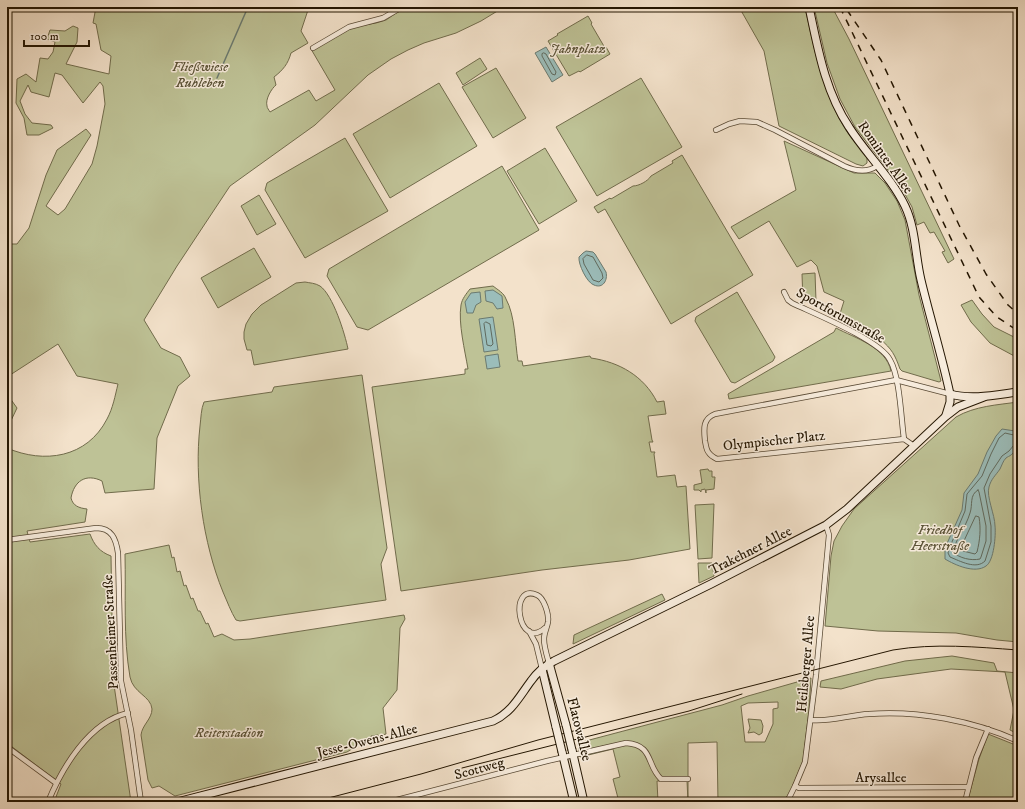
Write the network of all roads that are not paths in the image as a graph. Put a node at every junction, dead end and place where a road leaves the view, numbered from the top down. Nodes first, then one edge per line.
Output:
1 (402, 7) edge
2 (808, 7) edge
3 (1016, 7) edge
4 (1018, 11) edge
5 (313, 48) dead end
6 (716, 130) dead end
7 (877, 166) junction
8 (784, 292) dead end
9 (896, 380) junction
10 (1018, 392) edge
11 (950, 394) junction
12 (984, 397) junction
13 (945, 417) junction
14 (904, 439) junction
15 (914, 446) junction
16 (826, 525) junction
17 (7, 540) edge
18 (545, 628) junction
19 (529, 631) junction
20 (550, 663) junction
21 (542, 669) junction
22 (128, 713) junction
23 (811, 720) junction
24 (988, 729) junction
25 (1018, 741) edge
26 (7, 747) edge
27 (572, 752) junction
28 (563, 755) junction
29 (688, 779) dead end
30 (56, 783) junction
31 (795, 786) junction
32 (968, 787) junction
33 (48, 802) edge
34 (142, 802) edge
35 (177, 802) edge
36 (389, 802) edge
37 (574, 802) edge
38 (584, 802) edge
39 (787, 802) edge
40 (965, 802) edge

1 - 5 street
2 - 7 street, Rominter Allee
3 - 4 street
6 - 7 street
7 - 11 street, Rominter Allee
8 - 9 street, Sportforumstraße
9 - 11 street, Olympischer Platz
9 - 14 street
9 - 14 street, Olympischer Platz
10 - 12 street
11 - 12 street
11 - 13 street
12 - 13 street, Trakehner Allee
13 - 15 street, Trakehner Allee
14 - 15 street
15 - 16 street, Trakehner Allee
16 - 20 street, Trakehner Allee
16 - 23 street, Heilsberger Allee
17 - 22 street, Passenheimer Straße
18 - 19 street
18 - 19 street
18 - 20 street
19 - 21 street
20 - 21 street, Trakehner Allee
20 - 27 street, Flatowallee, bridge
21 - 28 street, Flatowallee, bridge
21 - 35 street, Jesse-Owens-Allee
22 - 30 street
22 - 34 street, Passenheimer Straße
23 - 24 street
23 - 31 street, Heilsberger Allee
24 - 25 street
24 - 32 street
26 - 30 street
27 - 28 street, Scottweg
27 - 29 street, Scottweg
27 - 38 street, Flatowallee
28 - 36 street, Scottweg
28 - 37 street, Flatowallee
30 - 33 street
31 - 32 street, Arysallee
31 - 39 street, Heilsberger Allee
32 - 40 street

